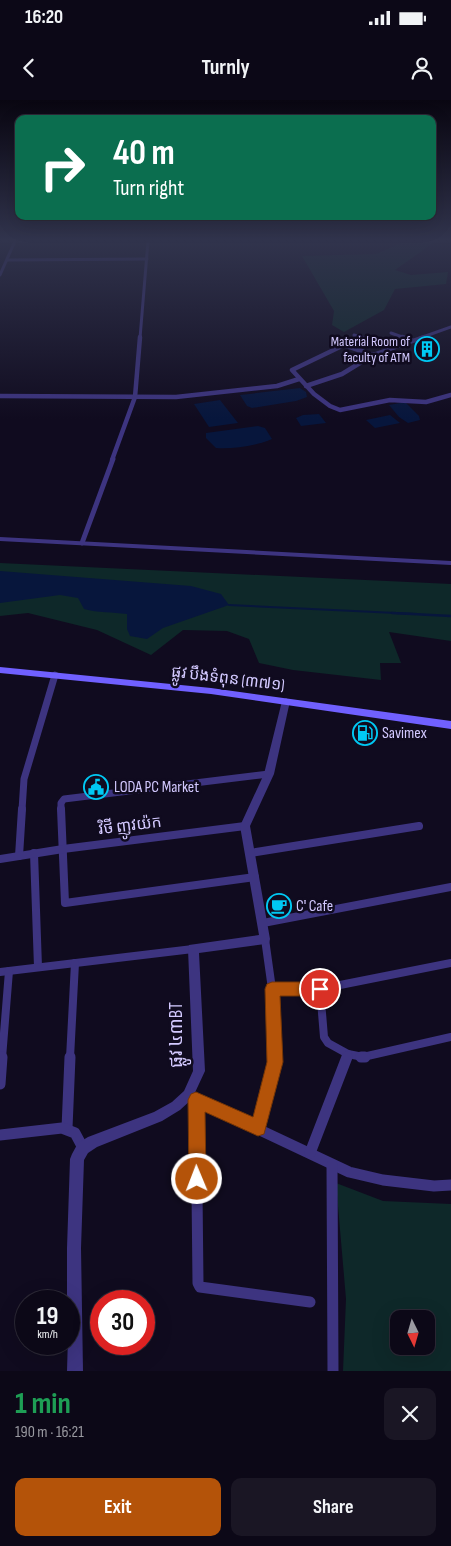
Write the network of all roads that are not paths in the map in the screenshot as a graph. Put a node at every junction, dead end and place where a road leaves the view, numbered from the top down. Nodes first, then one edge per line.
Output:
1 (143, 300) edge
2 (451, 327) edge
3 (391, 333) dead end
4 (354, 335) dead end
5 (412, 340) junction
6 (391, 347) junction
7 (373, 354) junction
8 (299, 379) junction
9 (306, 386) junction
10 (451, 395) edge
11 (0, 396) edge
12 (135, 397) junction
13 (0, 539) edge
14 (82, 543) junction
15 (451, 563) edge
16 (0, 670) edge
17 (55, 676) junction
18 (286, 701) junction
19 (451, 725) edge
20 (269, 774) junction
21 (245, 826) junction
22 (419, 826) dead end
23 (63, 849) junction
24 (34, 853) junction
25 (250, 853) junction
26 (19, 856) junction
27 (0, 860) edge
28 (255, 877) junction
29 (451, 887) edge
30 (263, 923) junction
31 (265, 939) junction
32 (193, 949) junction
33 (75, 963) junction
34 (451, 963) edge
35 (38, 967) junction
36 (4, 972) edge
37 (272, 989) junction
38 (320, 989) junction
39 (451, 1037) edge
40 (348, 1054) junction
41 (0, 1084) edge
42 (192, 1098) junction
43 (66, 1128) junction
44 (258, 1128) junction
45 (0, 1135) edge
46 (83, 1148) junction
47 (310, 1153) junction
48 (332, 1165) junction
49 (451, 1185) edge
50 (310, 1302) dead end
51 (75, 1371) edge
52 (333, 1371) edge

1 - 12 street
2 - 5 street
3 - 5 street
4 - 6 street
5 - 6 street
6 - 7 street
7 - 8 street
7 - 9 street
8 - 9 street
8 - 12 street
9 - 10 street
11 - 12 street
12 - 14 street
13 - 14 street
14 - 15 street
16 - 17 main road, ផ្លូវ បឹងទំពុន (៣៧១)
17 - 18 main road, ផ្លូវ បឹងទំពុន (៣៧១)
17 - 26 street
18 - 19 main road, ផ្លូវ បឹងទំពុន (៣៧១)
18 - 20 street
20 - 21 street
20 - 23 street
21 - 23 street, វិថី ញូវយ៉ក
21 - 25 street
22 - 25 street
23 - 24 street, វិថី ញូវយ៉ក
23 - 28 street
24 - 26 street, វិថី ញូវយ៉ក
24 - 35 street
25 - 28 street
26 - 27 street, វិថី ញូវយ៉ក
28 - 30 street
29 - 30 street
30 - 31 street
31 - 32 street
31 - 37 street
32 - 33 street
32 - 42 street, ផ្លូវ ៤៣BT
33 - 35 street
33 - 43 street
34 - 38 street
35 - 36 street
36 - 41 street
37 - 38 street
37 - 44 street
38 - 40 street
39 - 40 street
40 - 47 street
42 - 44 street
42 - 46 street, ផ្លូវ ៤៣BT
42 - 50 street
43 - 45 street
43 - 46 street
44 - 47 street
46 - 51 street
47 - 48 street
48 - 49 street
48 - 52 street

